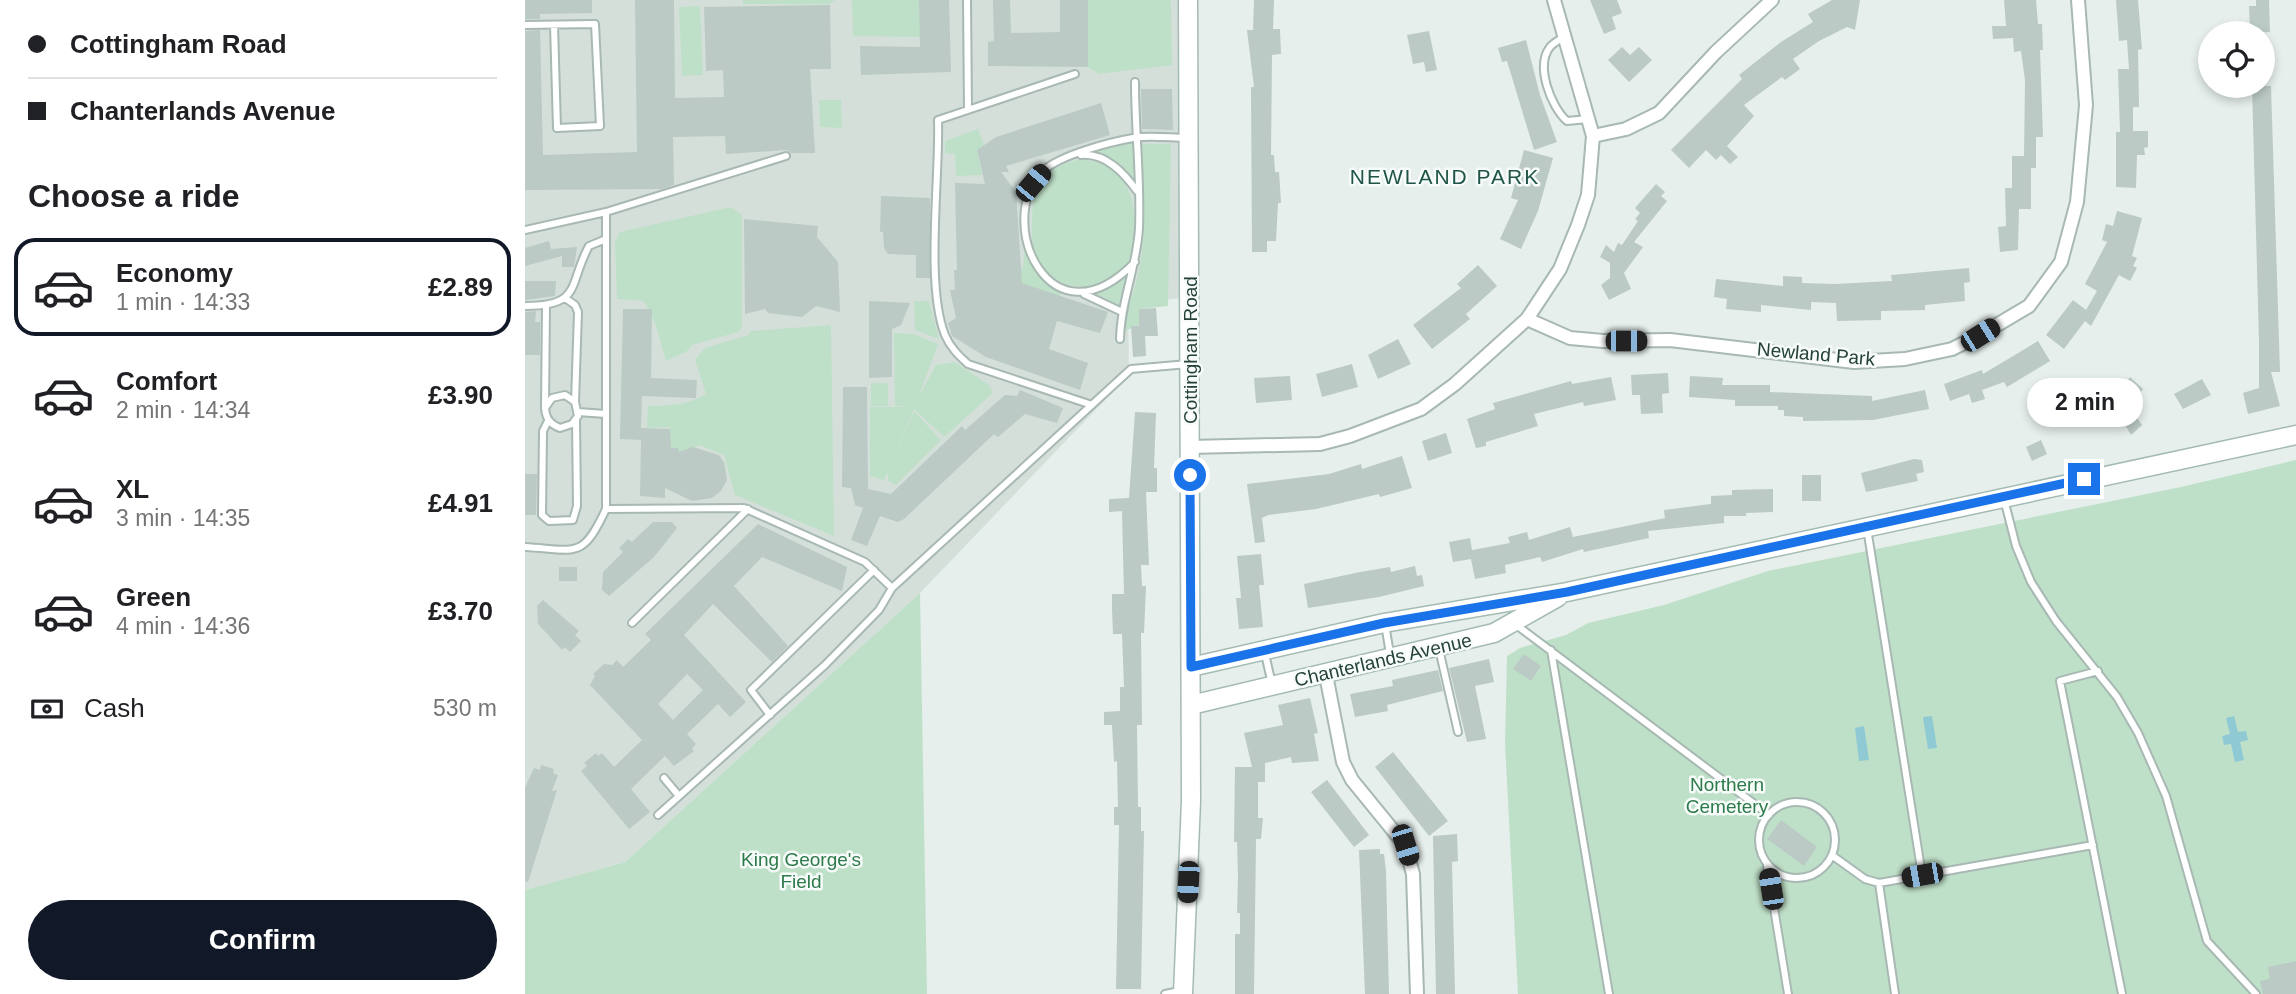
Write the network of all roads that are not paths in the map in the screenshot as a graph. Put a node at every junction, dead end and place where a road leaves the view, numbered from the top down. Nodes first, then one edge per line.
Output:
1 (967, 0) edge
2 (1188, 0) edge
3 (1554, 0) edge
4 (1772, 0) edge
5 (2078, 0) edge
6 (554, 24) junction
7 (525, 25) edge
8 (1564, 36) junction
9 (1075, 74) dead end
10 (1135, 82) dead end
11 (968, 109) junction
12 (1588, 119) junction
13 (1593, 136) junction
14 (1135, 137) junction
15 (1189, 138) junction
16 (786, 156) dead end
17 (1072, 156) junction
18 (1137, 191) junction
19 (606, 212) junction
20 (525, 230) edge
21 (606, 239) junction
22 (1135, 262) junction
23 (1083, 293) junction
24 (565, 298) junction
25 (525, 306) edge
26 (546, 306) junction
27 (1121, 311) junction
28 (1527, 319) junction
29 (1120, 339) dead end
30 (1190, 364) junction
31 (575, 402) junction
32 (1091, 405) junction
33 (545, 408) junction
34 (606, 414) junction
35 (577, 416) junction
36 (548, 421) junction
37 (2296, 435) edge
38 (1190, 447) junction
39 (2004, 497) junction
40 (606, 509) junction
41 (748, 509) junction
42 (1866, 527) junction
43 (525, 547) edge
44 (874, 570) junction
45 (892, 589) junction
46 (1567, 592) junction
47 (632, 623) dead end
48 (1384, 623) junction
49 (1514, 623) junction
50 (1439, 647) junction
51 (1551, 650) junction
52 (1265, 653) junction
53 (1391, 660) junction
54 (1191, 667) junction
55 (2098, 671) junction
56 (1326, 675) junction
57 (1272, 686) junction
58 (1191, 705) junction
59 (770, 715) junction
60 (1458, 732) dead end
61 (664, 778) dead end
62 (678, 796) junction
63 (658, 815) dead end
64 (1769, 815) junction
65 (2093, 845) junction
66 (1833, 856) junction
67 (1766, 863) junction
68 (1922, 875) junction
69 (1879, 883) junction
70 (1177, 993) edge
71 (1417, 994) edge
72 (1609, 994) edge
73 (1788, 994) edge
74 (1895, 994) edge
75 (2122, 994) edge
76 (2256, 994) edge

1 - 11 lane
2 - 15 street, Cottingham Road
3 - 8 street
4 - 13 street
5 - 28 street, Newland Park
6 - 6 lane
6 - 7 lane
8 - 12 street
8 - 12 lane
9 - 11 lane
10 - 14 lane
11 - 32 lane
12 - 13 street
13 - 28 street
14 - 15 lane
14 - 17 lane
14 - 18 lane
15 - 30 street, Cottingham Road
16 - 19 lane
17 - 18 lane
17 - 23 lane
18 - 22 lane
19 - 20 lane
19 - 21 lane
21 - 24 lane
21 - 34 lane
22 - 23 lane
22 - 27 lane
23 - 27 lane
24 - 26 lane
24 - 31 lane
25 - 26 lane
26 - 33 lane
27 - 29 lane
28 - 38 street
30 - 32 lane
30 - 38 street, Cottingham Road
31 - 33 lane
31 - 35 lane
32 - 45 lane
33 - 36 lane
34 - 35 lane
34 - 40 lane
35 - 36 lane
35 - 36 lane
37 - 39 street, Chanterlands Avenue
38 - 54 street, Cottingham Road
39 - 42 street, Chanterlands Avenue
39 - 55 lane
40 - 41 lane
40 - 43 lane
41 - 44 lane
41 - 47 lane
42 - 46 street, Chanterlands Avenue
42 - 68 lane
44 - 45 lane
44 - 59 lane
45 - 59 lane
46 - 48 street, Chanterlands Avenue
46 - 49 street, Chanterlands Avenue
48 - 52 street, Chanterlands Avenue
48 - 53 lane
49 - 50 street, Chanterlands Avenue
49 - 51 lane
50 - 53 street, Chanterlands Avenue
50 - 60 lane
51 - 64 lane
51 - 72 lane
52 - 54 street, Chanterlands Avenue
52 - 57 lane
53 - 56 street, Chanterlands Avenue
54 - 58 street, Cottingham Road
55 - 65 lane
55 - 76 lane
56 - 57 street, Chanterlands Avenue
56 - 71 street
57 - 58 street, Chanterlands Avenue
58 - 70 street, Cottingham Road
59 - 62 lane
61 - 62 lane
62 - 63 lane
64 - 66 lane
64 - 67 lane
65 - 68 lane
65 - 75 lane
66 - 67 lane
66 - 69 lane
67 - 73 lane
68 - 69 lane
69 - 74 lane

